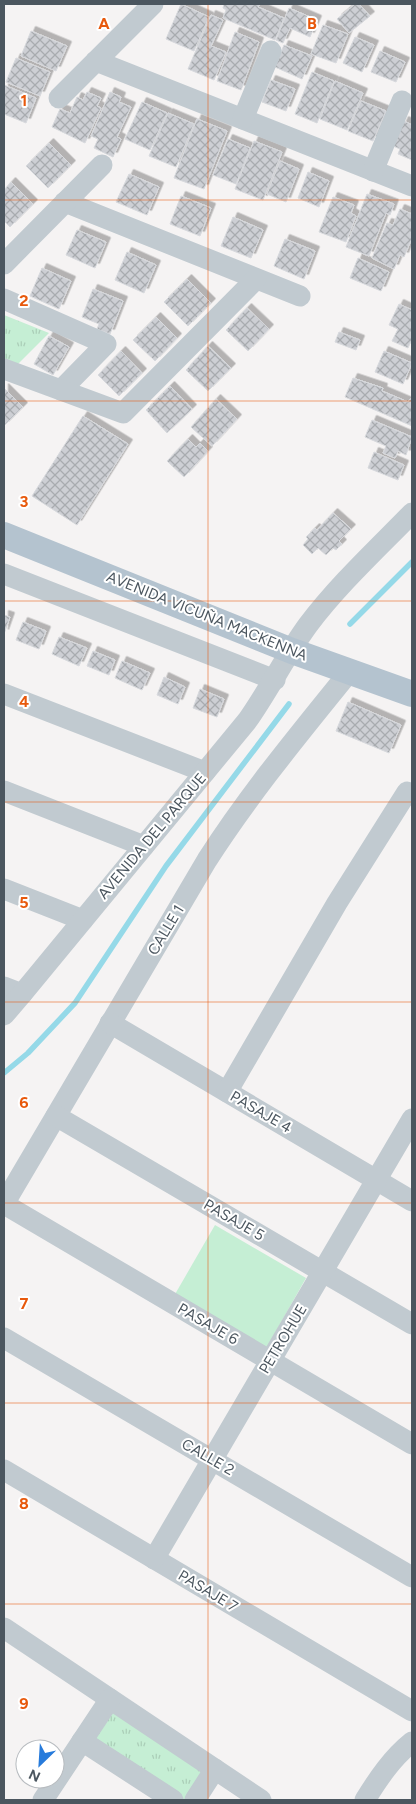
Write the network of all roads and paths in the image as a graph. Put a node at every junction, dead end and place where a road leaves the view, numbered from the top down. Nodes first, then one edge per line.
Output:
1 (153, 4) edge
2 (271, 51) dead end
3 (96, 61) junction
4 (59, 98) dead end
5 (402, 101) dead end
6 (243, 119) junction
7 (102, 165) dead end
8 (373, 171) junction
9 (412, 186) edge
10 (65, 202) junction
11 (4, 264) edge
12 (256, 279) junction
13 (300, 296) dead end
14 (4, 300) edge
15 (4, 369) edge
16 (61, 390) junction
17 (412, 513) edge
18 (4, 535) edge
19 (4, 574) edge
20 (292, 651) junction
21 (350, 671) junction
22 (275, 680) junction
23 (4, 694) edge
24 (412, 694) edge
25 (204, 772) junction
26 (4, 791) edge
27 (407, 792) dead end
28 (144, 846) junction
29 (4, 889) edge
30 (83, 920) junction
31 (13, 991) edge
32 (4, 1015) edge
33 (110, 1023) junction
34 (227, 1092) junction
35 (56, 1116) junction
36 (412, 1119) edge
37 (377, 1180) junction
38 (412, 1201) edge
39 (4, 1204) edge
40 (323, 1272) junction
41 (412, 1324) edge
42 (4, 1338) edge
43 (270, 1361) junction
44 (412, 1444) edge
45 (213, 1459) junction
46 (4, 1470) edge
47 (154, 1559) junction
48 (412, 1577) edge
49 (4, 1629) edge
50 (110, 1699) junction
51 (412, 1712) edge
52 (82, 1741) junction
53 (412, 1742) edge
54 (215, 1769) junction
55 (43, 1800) edge
56 (173, 1800) edge
57 (195, 1800) edge
58 (261, 1800) edge
59 (365, 1800) edge

1 - 3 street
2 - 6 street
3 - 4 street
3 - 6 street
5 - 8 street
6 - 8 street
7 - 10 street
8 - 9 street
10 - 11 street
10 - 12 street
12 - 13 street
12 - 16 street
14 - 16 street
15 - 16 street
17 - 20 street, AVENIDA DEL PARQUE
18 - 20 main road, AVENIDA VICUÑA MACKENNA
19 - 22 street
20 - 21 main road, AVENIDA VICUÑA MACKENNA
20 - 22 street, AVENIDA DEL PARQUE
21 - 24 main road, AVENIDA VICUÑA MACKENNA
21 - 33 street, CALLE 1
22 - 25 street, AVENIDA DEL PARQUE
23 - 25 street
25 - 28 street, AVENIDA DEL PARQUE
26 - 28 street
27 - 34 street
28 - 30 street, AVENIDA DEL PARQUE
29 - 30 street
30 - 31 street, AVENIDA DEL PARQUE
31 - 32 street, AVENIDA DEL PARQUE
33 - 34 street, PASAJE 4
33 - 35 street, CALLE 1
34 - 37 street, PASAJE 4
35 - 39 street, CALLE 1
35 - 40 street, PASAJE 5
36 - 37 street, PETROHUE
37 - 38 street, PASAJE 4
37 - 40 street, PETROHUE
39 - 43 street, PASAJE 6
40 - 41 street, PASAJE 5
40 - 43 street, PETROHUE
42 - 45 street, CALLE 2
43 - 44 street, PASAJE 6
43 - 45 street, PETROHUE
45 - 47 street, PETROHUE
45 - 48 street, CALLE 2
46 - 47 street, PASAJE 7
47 - 51 street, PASAJE 7
49 - 50 street
50 - 52 street
50 - 54 street
52 - 55 street
52 - 56 street
53 - 59 street
54 - 57 street
54 - 58 street

